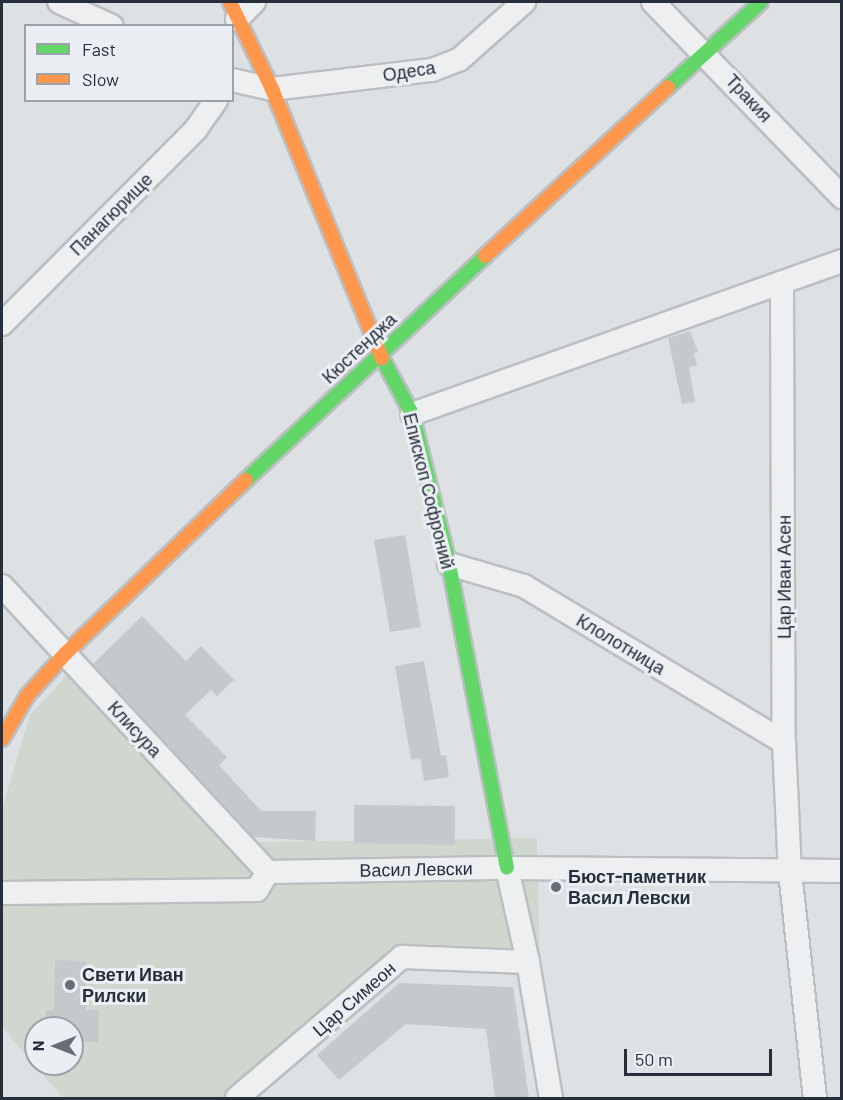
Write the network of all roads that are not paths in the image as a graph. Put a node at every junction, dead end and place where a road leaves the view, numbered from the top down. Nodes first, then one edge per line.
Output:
1 (59, 2) edge
2 (254, 2) edge
3 (524, 2) edge
4 (653, 2) edge
5 (761, 2) edge
6 (234, 10) edge
7 (108, 24) edge
8 (705, 52) junction
9 (234, 80) edge
10 (272, 89) junction
11 (215, 102) edge
12 (842, 197) edge
13 (842, 261) edge
14 (782, 283) junction
15 (2, 324) edge
16 (379, 353) junction
17 (412, 414) junction
18 (449, 564) junction
19 (2, 586) edge
20 (65, 654) junction
21 (2, 739) edge
22 (784, 742) junction
23 (507, 868) junction
24 (842, 871) edge
25 (268, 872) junction
26 (790, 872) junction
27 (2, 893) edge
28 (528, 962) junction
29 (237, 1098) edge
30 (551, 1098) edge
31 (815, 1098) edge

1 - 7 street
2 - 6 street
3 - 10 street, Одеса
4 - 8 street, Тракия
5 - 8 street, Кюстенджа
6 - 10 street, Епископ Софроний
8 - 12 street, Тракия
8 - 16 street, Кюстенджа
9 - 10 street, Одеса
10 - 16 street, Епископ Софроний
11 - 15 street, Панагюрище
13 - 14 street
14 - 17 street
14 - 22 street, Цар Иван Асен
16 - 17 street, Епископ Софроний
16 - 20 street, Кюстенджа
17 - 18 street, Епископ Софроний
18 - 22 street, Клолотница
18 - 23 street, Епископ Софроний
19 - 20 street, Клисура
20 - 21 street, Кюстенджа
20 - 25 street, Клисура
22 - 26 street, Цар Иван Асен
23 - 25 street, Васил Левски
23 - 26 street, Васил Левски
23 - 28 street
24 - 26 street, Васил Левски
25 - 27 street
26 - 31 street, Цар Иван Асен
28 - 29 street, Цар Симеон
28 - 30 street

